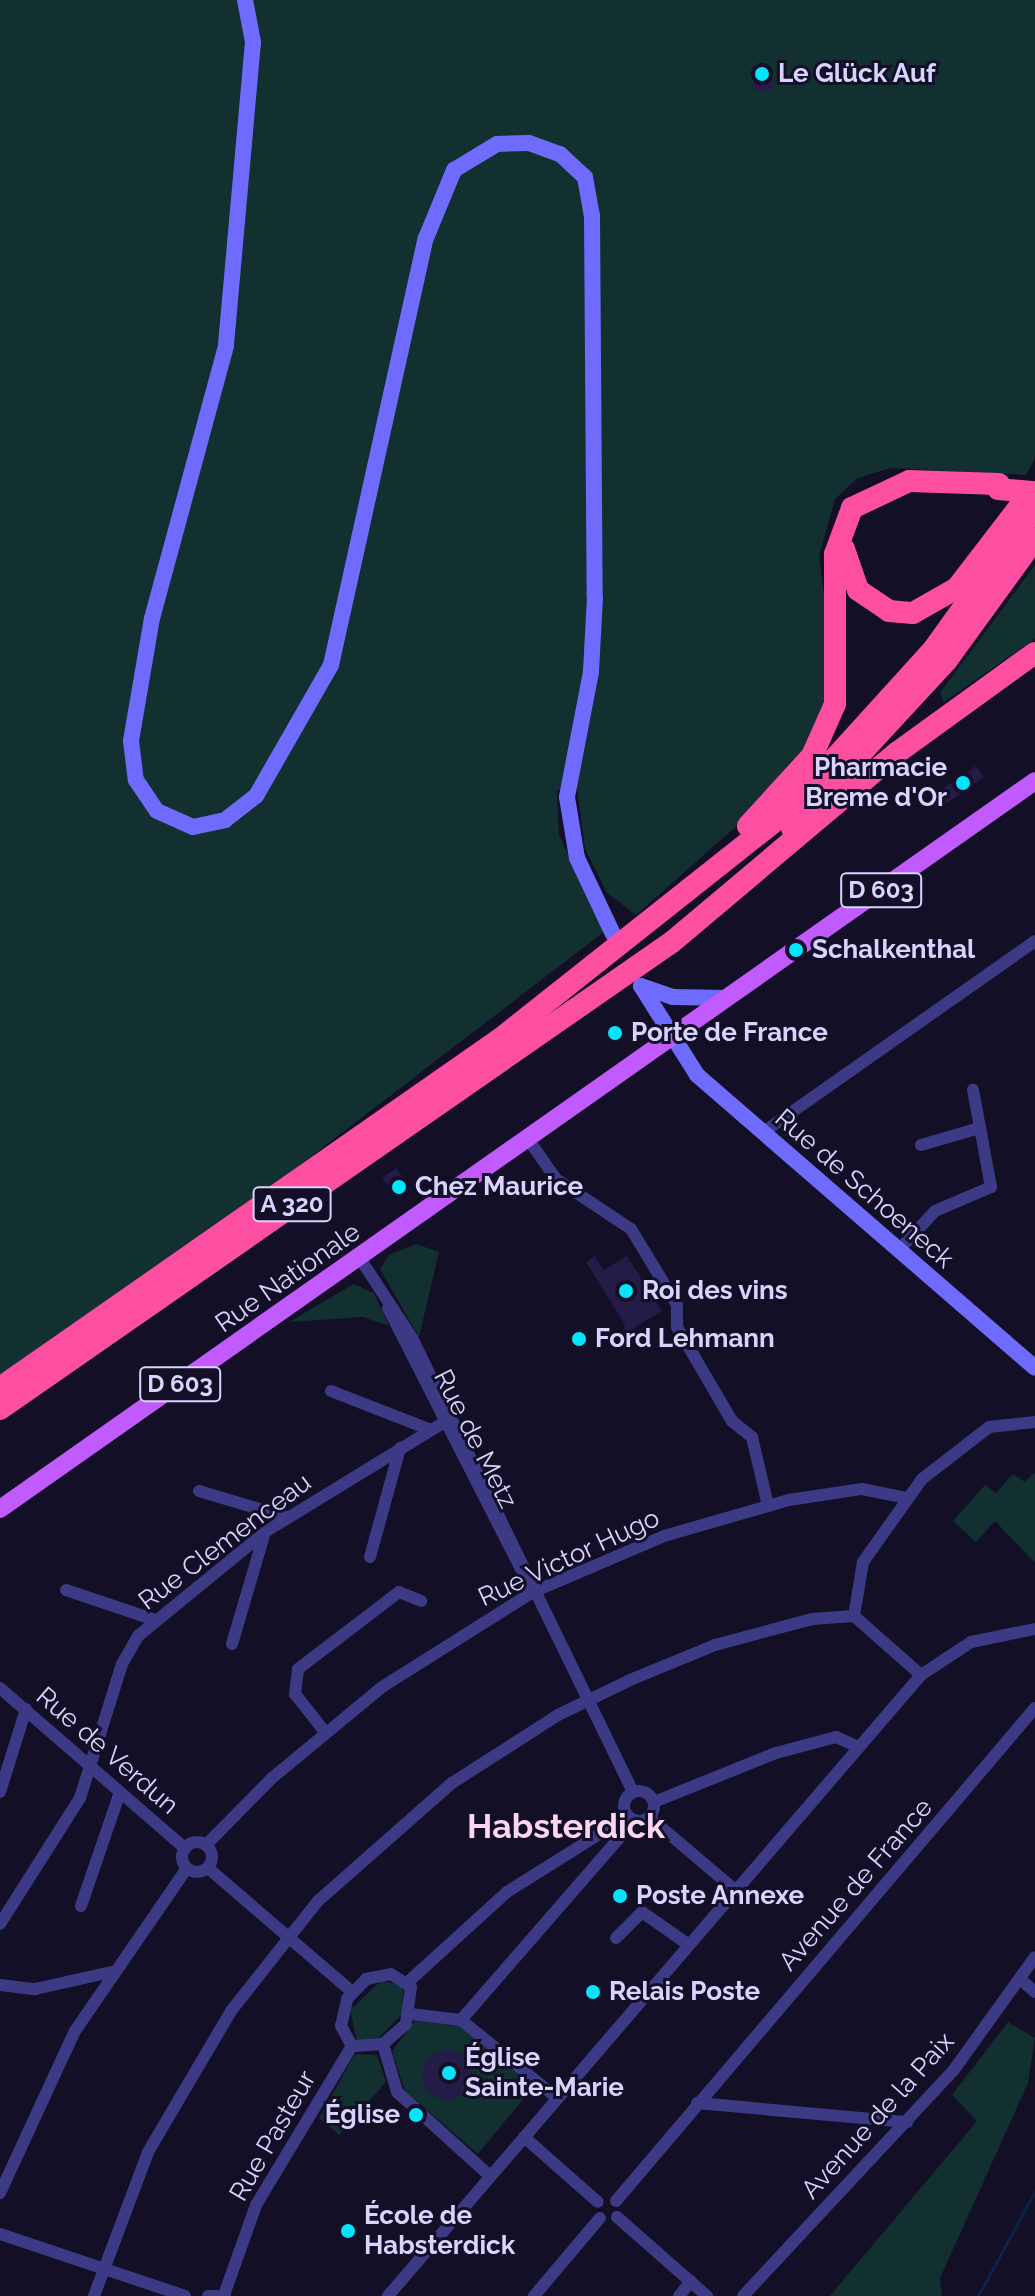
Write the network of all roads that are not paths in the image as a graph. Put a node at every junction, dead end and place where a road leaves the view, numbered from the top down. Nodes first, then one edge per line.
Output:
1 (245, 0) edge
2 (999, 486) junction
3 (1035, 487) edge
4 (1035, 508) edge
5 (1035, 539) edge
6 (1035, 653) edge
7 (1035, 781) edge
8 (642, 933) junction
9 (613, 934) dead end
10 (1035, 941) edge
11 (727, 998) junction
12 (585, 999) junction
13 (670, 1038) junction
14 (973, 1090) dead end
15 (980, 1128) junction
16 (762, 1133) junction
17 (528, 1139) junction
18 (921, 1145) dead end
19 (898, 1251) junction
20 (361, 1260) junction
21 (1035, 1368) edge
22 (0, 1388) edge
23 (331, 1391) dead end
24 (0, 1409) edge
25 (1035, 1422) edge
26 (441, 1424) junction
27 (400, 1448) junction
28 (199, 1491) dead end
29 (907, 1498) junction
30 (768, 1506) junction
31 (0, 1509) edge
32 (287, 1517) junction
33 (265, 1532) junction
34 (370, 1557) dead end
35 (66, 1590) dead end
36 (533, 1592) junction
37 (421, 1601) dead end
38 (857, 1619) junction
39 (155, 1620) junction
40 (1035, 1629) edge
41 (232, 1644) dead end
42 (921, 1675) junction
43 (0, 1688) edge
44 (585, 1701) junction
45 (1035, 1708) edge
46 (26, 1709) junction
47 (325, 1732) junction
48 (856, 1746) junction
49 (89, 1765) junction
50 (0, 1792) edge
51 (120, 1792) junction
52 (633, 1792) junction
53 (654, 1802) junction
54 (649, 1817) junction
55 (632, 1818) junction
56 (206, 1845) junction
57 (185, 1848) junction
58 (187, 1868) junction
59 (208, 1868) junction
60 (734, 1889) junction
61 (81, 1906) dead end
62 (0, 1924) edge
63 (288, 1936) junction
64 (616, 1938) dead end
65 (689, 1945) junction
66 (1035, 1957) edge
67 (111, 1972) junction
68 (1020, 1979) junction
69 (408, 1982) junction
70 (0, 1985) edge
71 (352, 1992) junction
72 (1035, 1992) edge
73 (411, 2014) junction
74 (461, 2020) junction
75 (383, 2044) junction
76 (352, 2046) junction
77 (557, 2098) junction
78 (697, 2103) junction
79 (907, 2122) junction
80 (524, 2137) junction
81 (490, 2176) junction
82 (0, 2193) edge
83 (616, 2201) junction
84 (598, 2202) junction
85 (617, 2217) junction
86 (600, 2218) junction
87 (0, 2234) edge
88 (102, 2268) junction
89 (691, 2281) junction
90 (94, 2296) edge
91 (185, 2296) edge
92 (208, 2296) edge
93 (224, 2296) edge
94 (388, 2296) edge
95 (534, 2296) edge
96 (679, 2296) edge
97 (707, 2296) edge
98 (743, 2296) edge

1 - 9 main road
2 - 3 highway, bridge
2 - 3 highway
2 - 8 highway
4 - 8 highway, A 320
5 - 12 highway, A 320
6 - 12 highway
7 - 11 main road, Rue Nationale / D 603
8 - 22 highway, A 320
10 - 16 street
11 - 13 main road, Rue Nationale / D 603
11 - 13 main road, Rue de Schoeneck
12 - 24 highway, A 320
13 - 16 main road, Rue de Schoeneck
13 - 17 main road, Rue Nationale / D 603
14 - 15 street
15 - 18 street
15 - 19 street
16 - 19 main road, Rue de Schoeneck
17 - 20 main road, Rue Nationale / D 603
17 - 30 street
19 - 21 main road, Rue de Schoeneck
20 - 26 street, Rue de Metz
20 - 31 main road, Rue Nationale / D 603
23 - 26 street
25 - 29 street
26 - 27 street, Rue Clemenceau
26 - 36 street, Rue de Metz
27 - 32 street, Rue Clemenceau
27 - 34 street
28 - 32 street
29 - 30 street, Rue Victor Hugo
29 - 38 street
30 - 36 street, Rue Victor Hugo
32 - 33 street, Rue Clemenceau
33 - 39 street, Rue Clemenceau
33 - 41 street
35 - 39 street
36 - 44 street, Rue de Metz
36 - 47 street, Rue Victor Hugo
37 - 47 street
38 - 42 street
38 - 44 street
39 - 49 street, Rue Clemenceau
40 - 42 street
42 - 48 street
43 - 46 street, Rue de Verdun
44 - 52 street, Rue de Metz
44 - 63 street
45 - 78 street, Avenue de France
46 - 49 street, Rue de Verdun
46 - 50 street
47 - 56 street, Rue Victor Hugo
48 - 53 street
48 - 60 street
49 - 51 street, Rue de Verdun
49 - 62 street, Rue Clemenceau
51 - 57 street, Rue de Verdun
51 - 61 street
52 - 53 street
52 - 55 street
53 - 54 street
54 - 55 street
54 - 60 street
55 - 69 street
55 - 74 street
56 - 57 street, Rue de Verdun
56 - 59 street
57 - 58 street, Rue de Verdun
58 - 59 street
58 - 67 street
59 - 63 street
60 - 65 street
63 - 71 street
63 - 88 street
64 - 65 street
65 - 77 street
66 - 68 street, Avenue de la Paix
67 - 70 street
67 - 82 street
68 - 72 street
68 - 79 street, Avenue de la Paix
69 - 71 street
69 - 73 street
71 - 76 street
73 - 74 street
73 - 75 street
74 - 77 street
75 - 76 street
75 - 81 street
76 - 93 street, Rue Pasteur
77 - 80 street
78 - 79 street
78 - 83 street, Avenue de France
79 - 98 street, Avenue de la Paix
80 - 81 street
80 - 84 street
81 - 94 street
83 - 84 street
83 - 85 street
84 - 86 street
85 - 86 street
85 - 89 street
86 - 95 street
87 - 88 street
88 - 90 street
88 - 91 street
89 - 96 street
89 - 97 street
92 - 93 street

